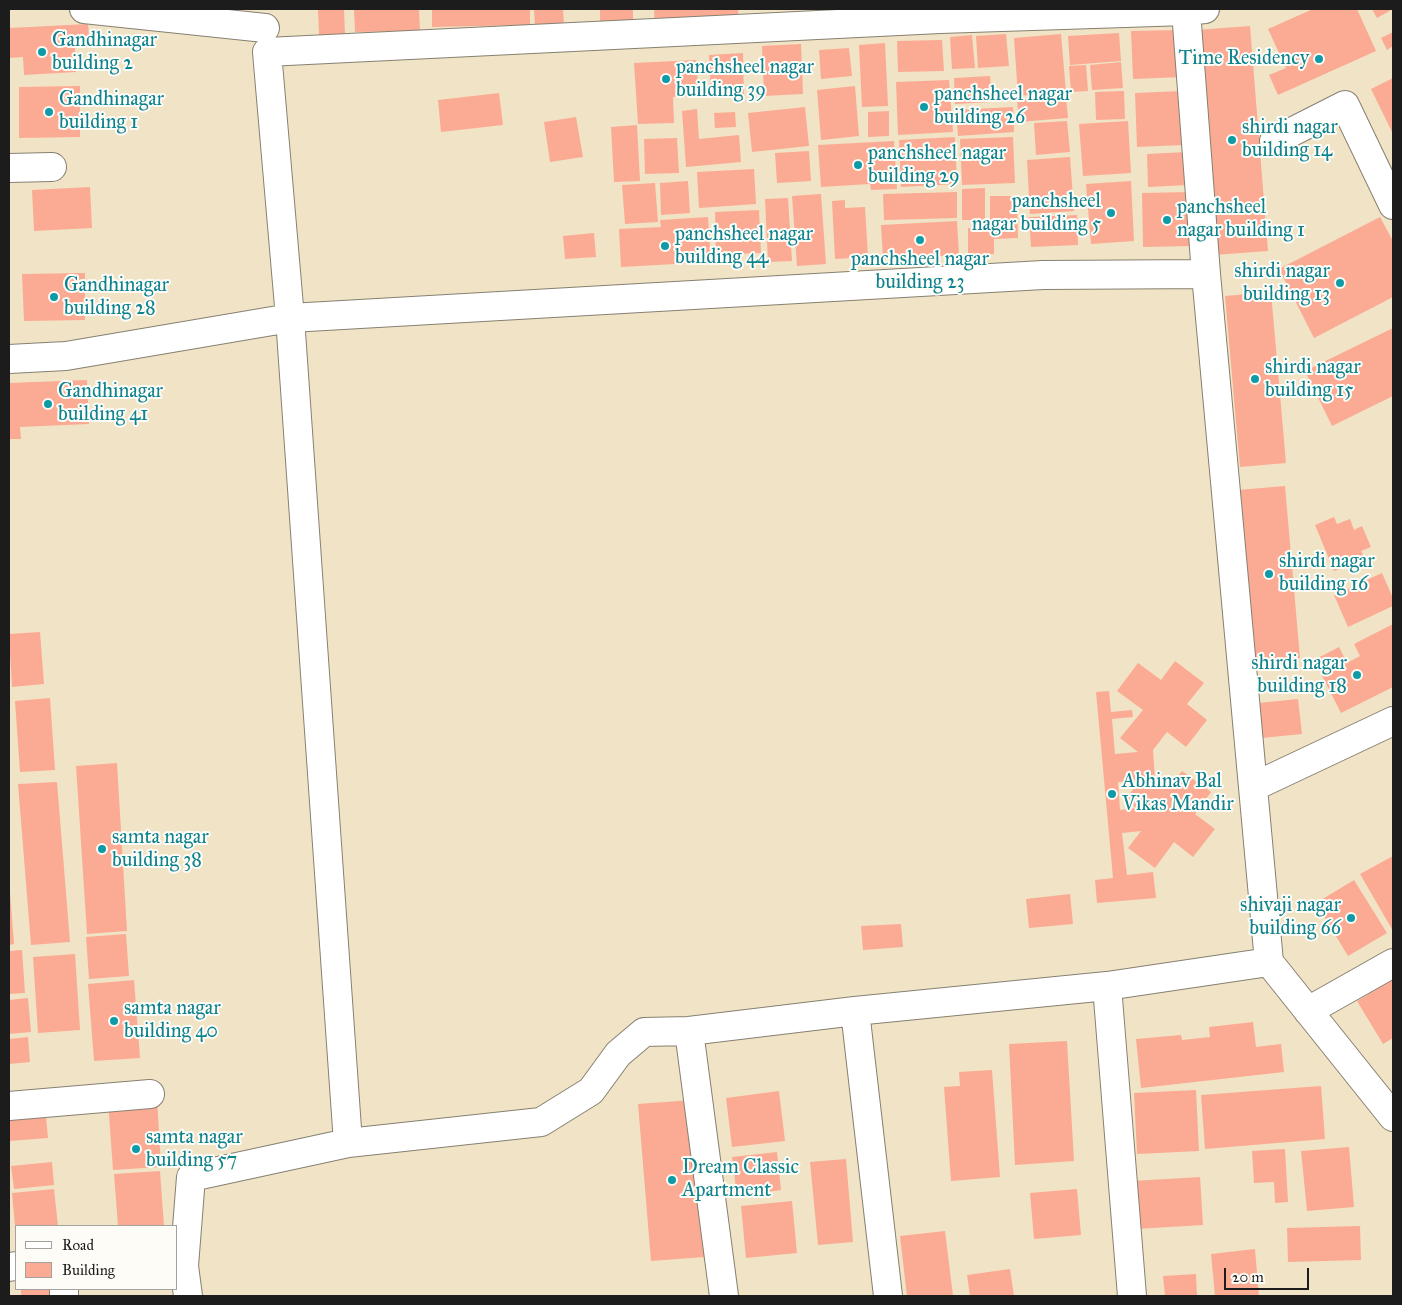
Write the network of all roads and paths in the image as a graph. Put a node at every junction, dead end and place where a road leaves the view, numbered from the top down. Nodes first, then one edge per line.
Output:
1 (84, 9) edge
2 (1196, 10) edge
3 (127, 11) edge
4 (940, 14) edge
5 (265, 30) edge
6 (1274, 141) dead end
7 (52, 166) dead end
8 (9, 168) edge
9 (1393, 205) edge
10 (1206, 274) junction
11 (290, 318) junction
12 (9, 359) edge
13 (1393, 722) edge
14 (1253, 787) junction
15 (1269, 962) junction
16 (1393, 963) edge
17 (1107, 986) junction
18 (855, 1011) junction
19 (1308, 1011) junction
20 (689, 1031) junction
21 (150, 1094) dead end
22 (9, 1106) edge
23 (1393, 1117) edge
24 (348, 1143) junction
25 (181, 1251) edge
26 (188, 1296) edge
27 (724, 1296) edge
28 (888, 1296) edge
29 (1132, 1296) edge

1 - 3 street
2 - 4 street
2 - 10 street
3 - 5 street
4 - 5 street
5 - 11 street
6 - 9 street
7 - 8 street
10 - 11 street
10 - 14 street
11 - 12 street
11 - 24 street
13 - 14 street
14 - 15 street
15 - 17 street
15 - 19 street
16 - 19 street
17 - 18 street
17 - 29 street
18 - 20 street
18 - 28 street
19 - 23 street
20 - 24 street
20 - 27 street
21 - 22 street
24 - 25 street
25 - 26 street

